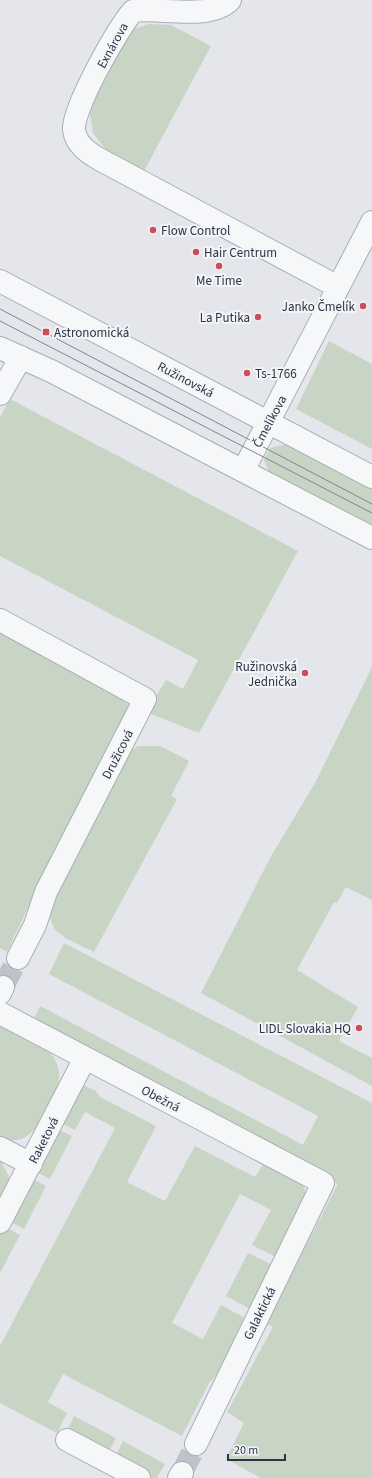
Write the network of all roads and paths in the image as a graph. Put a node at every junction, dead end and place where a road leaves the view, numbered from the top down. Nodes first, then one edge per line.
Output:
1 (230, 0) edge
2 (372, 222) edge
3 (0, 281) edge
4 (338, 287) junction
5 (0, 348) edge
6 (20, 356) junction
7 (0, 394) edge
8 (268, 422) junction
9 (243, 471) junction
10 (372, 477) edge
11 (372, 538) edge
12 (0, 620) edge
13 (18, 958) tunnel mouth
14 (0, 1014) edge
15 (85, 1058) junction
16 (0, 1148) edge
17 (31, 1164) junction
18 (323, 1183) joint
19 (0, 1222) edge
20 (67, 1440) dead end
21 (196, 1444) tunnel mouth
22 (139, 1478) edge

1 - 4 street, Exnárova
2 - 4 street, Čmelíkova
3 - 8 street, Ružinovská
4 - 8 street, Čmelíkova
5 - 6 street
6 - 7 street
6 - 9 street
8 - 9 street, Čmelíkova
8 - 10 street, Ružinovská
9 - 11 street
12 - 13 street, Družicová
14 - 15 street, Obežná
15 - 17 street, Raketová
15 - 18 street, Obežná
16 - 17 street
17 - 19 street, Raketová
18 - 21 street, Galaktická
20 - 22 street

